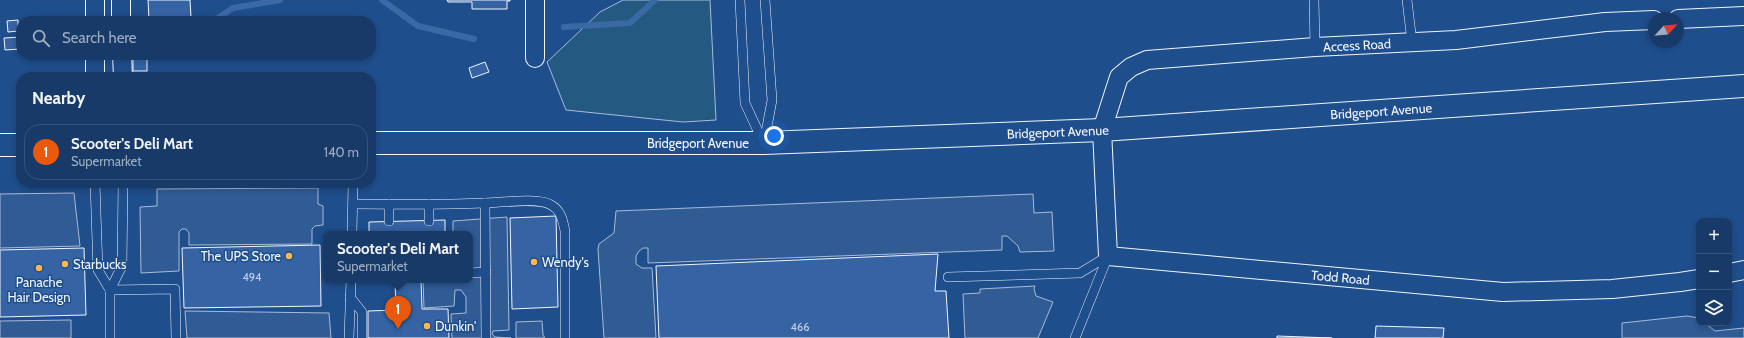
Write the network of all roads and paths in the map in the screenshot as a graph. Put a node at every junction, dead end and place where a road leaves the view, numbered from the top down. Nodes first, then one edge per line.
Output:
1 (95, 0) edge
2 (121, 0) edge
3 (536, 0) edge
4 (740, 0) edge
5 (765, 0) edge
6 (1314, 0) edge
7 (1407, 0) edge
8 (95, 16) edge
9 (121, 16) edge
10 (1744, 16) edge
11 (1684, 19) edge
12 (1648, 20) edge
13 (1412, 42) junction
14 (1315, 47) junction
15 (535, 58) dead end
16 (95, 60) edge
17 (122, 60) edge
18 (95, 72) edge
19 (123, 72) edge
20 (1744, 86) edge
21 (1102, 130) junction
22 (376, 143) edge
23 (764, 143) junction
24 (0, 145) edge
25 (16, 145) edge
26 (95, 188) edge
27 (123, 188) edge
28 (353, 188) edge
29 (485, 203) junction
30 (353, 204) junction
31 (389, 204) junction
32 (429, 204) junction
33 (389, 221) dead end
34 (429, 221) dead end
35 (352, 231) edge
36 (1108, 256) junction
37 (1744, 270) edge
38 (486, 272) junction
39 (1732, 272) edge
40 (473, 273) edge
41 (948, 277) dead end
42 (1696, 279) edge
43 (350, 283) edge
44 (110, 290) junction
45 (350, 297) junction
46 (110, 338) edge
47 (176, 338) edge
48 (349, 338) edge
49 (362, 338) edge
50 (486, 338) edge
51 (565, 338) edge
52 (1076, 338) edge

1 - 8 street
2 - 9 street
3 - 15 street
4 - 23 lane
5 - 23 lane
6 - 14 lane
7 - 13 lane
10 - 11 street
12 - 13 street, Access Road
13 - 14 street, Access Road
14 - 21 street, Access Road
16 - 18 street
17 - 19 street
20 - 21 main road, Bridgeport Avenue
21 - 23 main road, Bridgeport Avenue
21 - 36 street
22 - 23 main road, Bridgeport Avenue
24 - 25 main road
26 - 44 lane
27 - 44 lane
28 - 30 lane
29 - 32 lane
29 - 38 lane
29 - 51 lane
30 - 31 lane
30 - 35 lane
31 - 32 lane
31 - 33 lane
32 - 34 lane
36 - 41 lane
36 - 42 street, Todd Road
36 - 52 lane
37 - 39 street
38 - 40 lane
38 - 50 lane
43 - 45 lane
44 - 46 lane
44 - 47 lane
45 - 48 lane
45 - 49 lane

